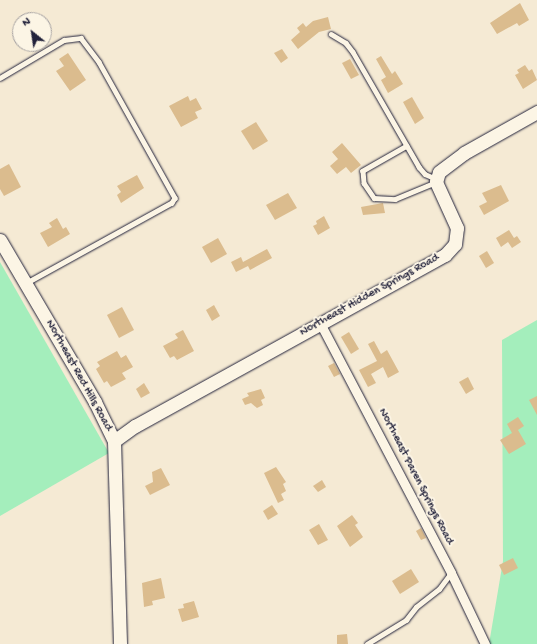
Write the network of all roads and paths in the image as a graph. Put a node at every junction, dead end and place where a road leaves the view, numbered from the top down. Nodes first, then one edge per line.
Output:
1 (331, 34) dead end
2 (0, 78) edge
3 (537, 112) edge
4 (407, 146) junction
5 (436, 181) junction
6 (0, 240) edge
7 (4, 256) edge
8 (26, 284) junction
9 (320, 322) junction
10 (114, 441) junction
11 (451, 573) junction
12 (120, 644) edge
13 (367, 644) edge
14 (484, 644) edge

1 - 4 lane
2 - 8 lane
3 - 5 street
4 - 5 lane
4 - 5 lane
5 - 9 street, Northeast Hidden Springs Road
6 - 7 street, Northeast Red Hills Road
7 - 8 street, Northeast Red Hills Road
8 - 10 street, Northeast Red Hills Road
9 - 10 street, Northeast Hidden Springs Road
9 - 11 street, Northeast Paren Springs Road
10 - 12 street, Northeast Red Hills Road
11 - 13 lane
11 - 14 street, Northeast Paren Springs Road

